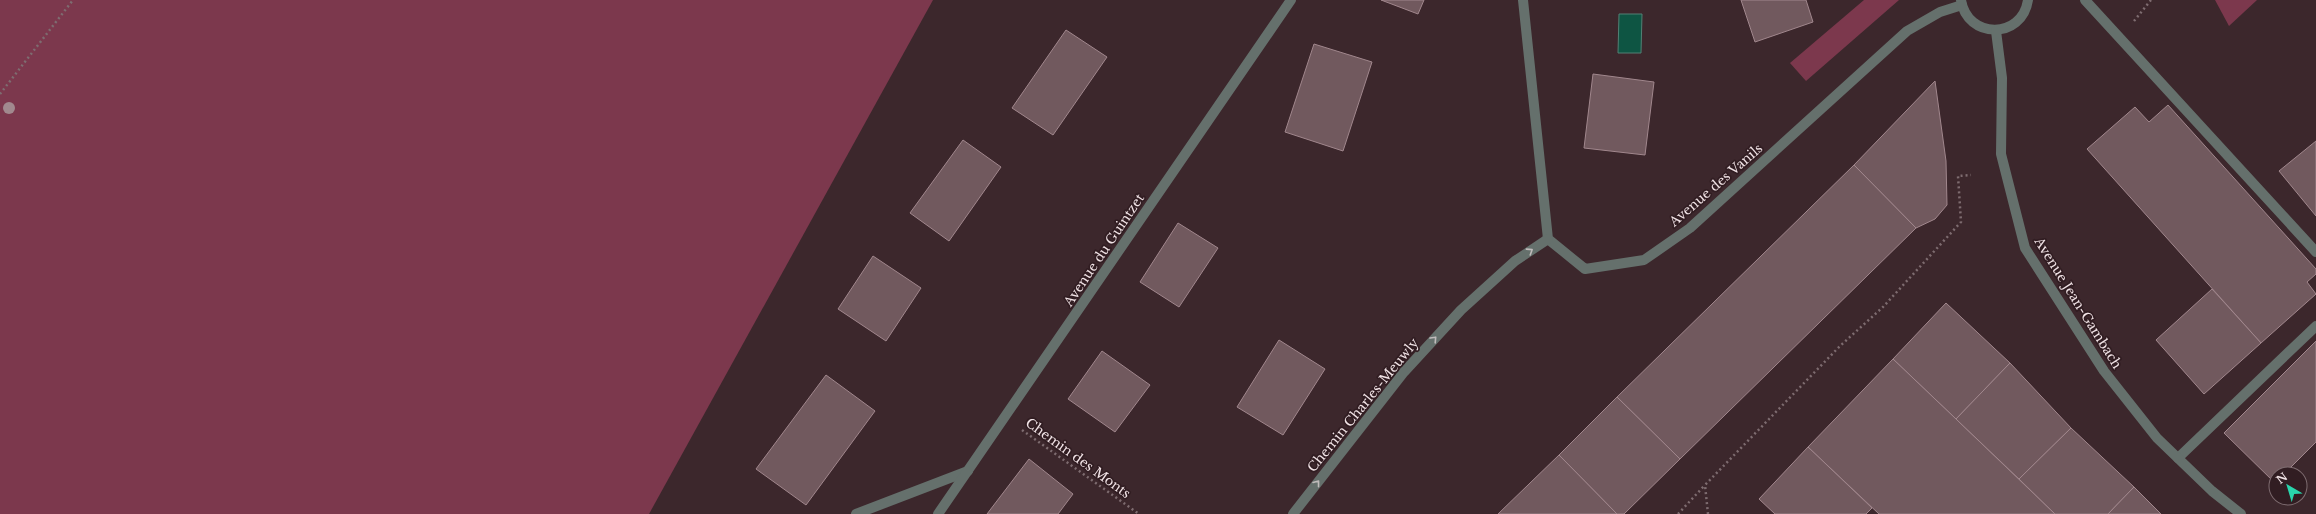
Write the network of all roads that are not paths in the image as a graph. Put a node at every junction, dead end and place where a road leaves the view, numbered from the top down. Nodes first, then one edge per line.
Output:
1 (1291, 0) edge
2 (1523, 0) edge
3 (2028, 0) edge
4 (2085, 0) edge
5 (1961, 3) edge
6 (1996, 31) junction
7 (1548, 239) junction
8 (2316, 252) edge
9 (2316, 326) edge
10 (2178, 458) junction
11 (968, 471) junction
12 (856, 514) edge
13 (938, 514) edge
14 (1293, 514) edge
15 (2241, 514) edge

1 - 11 street, Avenue du Guintzet
2 - 7 street
3 - 6 street
4 - 8 street
5 - 6 street
5 - 7 street, Avenue des Vanils
6 - 10 street, Avenue Jean-Gambach
14 -> 7 street, Chemin Charles-Meuwly
9 - 10 street
10 - 15 street, Avenue Jean-Gambach
11 - 12 street
11 - 13 street, Avenue du Guintzet

